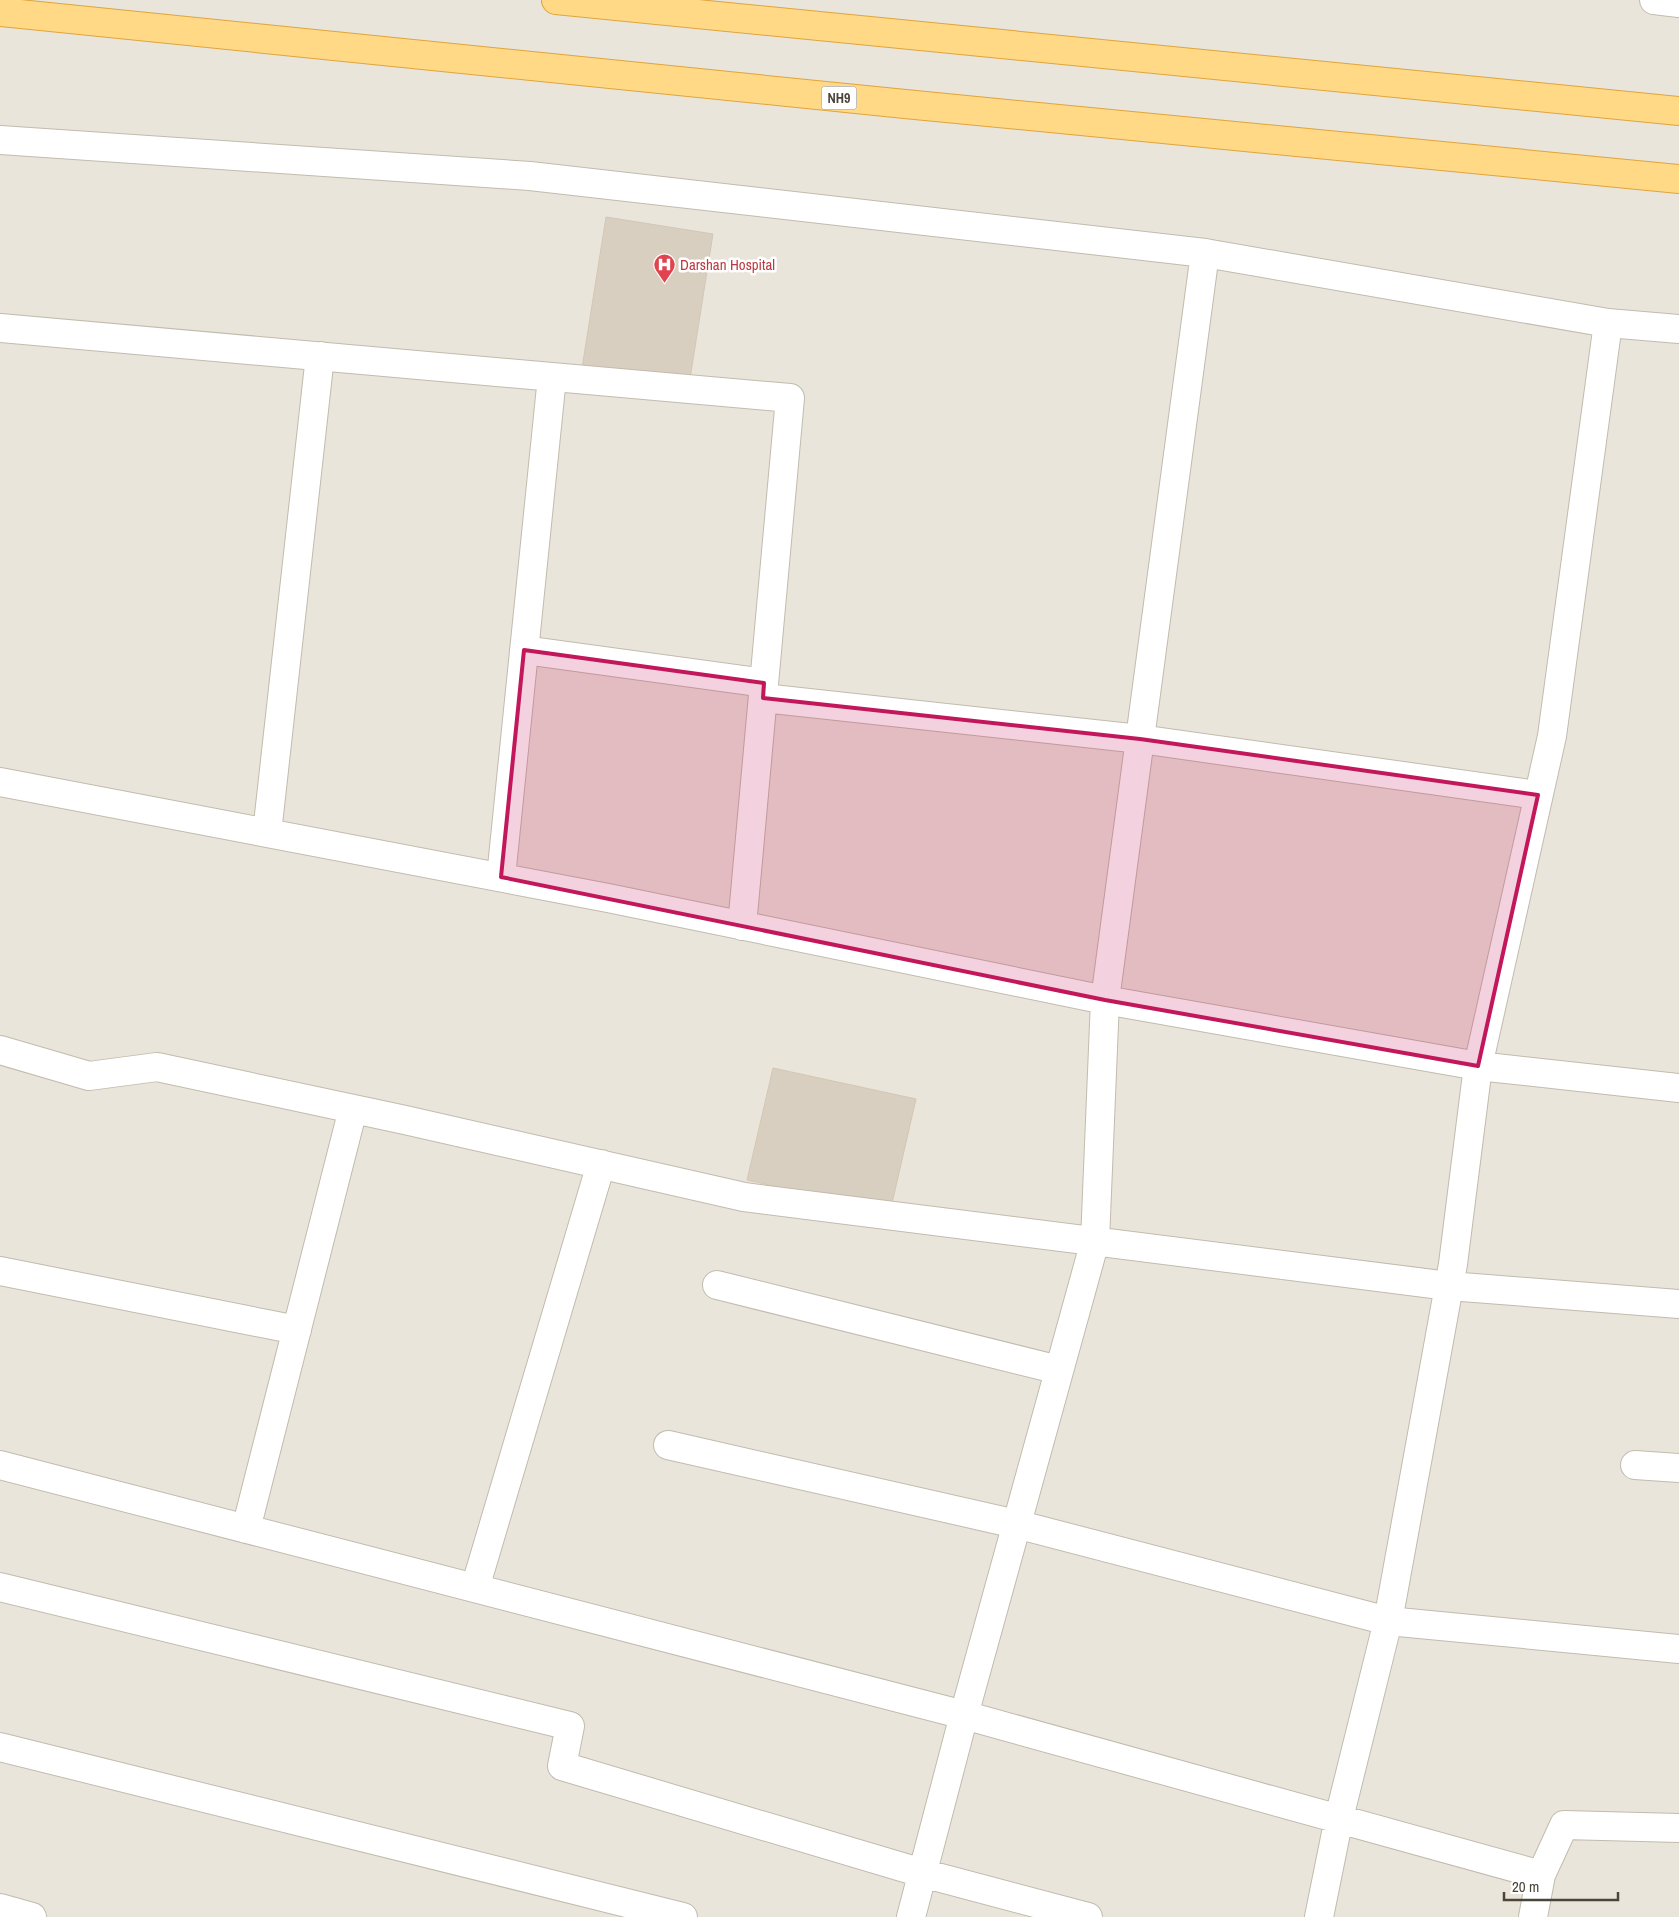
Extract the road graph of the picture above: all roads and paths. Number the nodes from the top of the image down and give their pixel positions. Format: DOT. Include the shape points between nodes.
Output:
graph roads {
  1 [pos="556,0"];
  2 [pos="1654,0"];
  3 [pos="1679,3"];
  4 [pos="0,12"];
  5 [pos="1679,111"];
  6 [pos="0,140"];
  7 [pos="1679,180"];
  8 [pos="1205,253"];
  9 [pos="1608,324"];
  10 [pos="0,328"];
  11 [pos="1679,330"];
  12 [pos="320,356"];
  13 [pos="552,377"];
  14 [pos="524,650"];
  15 [pos="763,691"];
  16 [pos="1140,739"];
  17 [pos="0,782"];
  18 [pos="1538,795"];
  19 [pos="267,833"];
  20 [pos="500,877"];
  21 [pos="742,926"];
  22 [pos="1105,1000"];
  23 [pos="0,1050"];
  24 [pos="1478,1066"];
  25 [pos="1679,1088"];
  26 [pos="353,1109"];
  27 [pos="601,1164"];
  28 [pos="1095,1241"];
  29 [pos="0,1271"];
  30 [pos="717,1285"];
  31 [pos="1449,1286"];
  32 [pos="1679,1304"];
  33 [pos="297,1330"];
  34 [pos="1059,1370"];
  35 [pos="668,1445"];
  36 [pos="1635,1465"];
  37 [pos="0,1466"];
  38 [pos="1679,1468"];
  39 [pos="1016,1524"];
  40 [pos="246,1529"];
  41 [pos="0,1587"];
  42 [pos="475,1588"];
  43 [pos="1388,1622"];
  44 [pos="1679,1649"];
  45 [pos="964,1715"];
  46 [pos="0,1747"];
  47 [pos="1339,1818"];
  48 [pos="1679,1828"];
  49 [pos="922,1873"];
  50 [pos="1541,1875"];
  51 [pos="0,1908"];
  52 [pos="32,1917"];
  53 [pos="682,1917"];
  54 [pos="911,1917"];
  55 [pos="1088,1917"];
  56 [pos="1319,1917"];
  57 [pos="1533,1917"];
  1 -- 5 [label="highway"];
  2 -- 3 [label="street"];
  4 -- 7 [label="highway, NH9"];
  6 -- 8 [label="street" via="530,176"];
  8 -- 9 [label="street"];
  8 -- 16 [label="street"];
  9 -- 11 [label="street"];
  9 -- 18 [label="street" via="1552,736"];
  10 -- 12 [label="street"];
  12 -- 13 [label="street"];
  12 -- 19 [label="street"];
  13 -- 14 [label="street"];
  13 -- 15 [label="street" via="790,398"];
  14 -- 15 [label="street"];
  14 -- 20 [label="street"];
  15 -- 16 [label="street"];
  15 -- 21 [label="street"];
  16 -- 18 [label="street"];
  16 -- 22 [label="street"];
  17 -- 19 [label="street"];
  18 -- 24 [label="street"];
  19 -- 20 [label="street"];
  20 -- 21 [label="street"];
  21 -- 22 [label="street"];
  22 -- 24 [label="street"];
  22 -- 28 [label="street"];
  23 -- 26 [label="street" via="89,1076 157,1067"];
  24 -- 25 [label="street"];
  24 -- 31 [label="street"];
  26 -- 27 [label="street"];
  26 -- 33 [label="street"];
  27 -- 28 [label="street" via="744,1196"];
  27 -- 42 [label="street"];
  28 -- 31 [label="street"];
  28 -- 34 [label="street"];
  29 -- 33 [label="street"];
  30 -- 34 [label="street"];
  31 -- 32 [label="street"];
  31 -- 43 [label="street"];
  33 -- 40 [label="street"];
  34 -- 39 [label="street"];
  35 -- 39 [label="street"];
  36 -- 38 [label="street"];
  37 -- 40 [label="street"];
  39 -- 43 [label="street"];
  39 -- 45 [label="street"];
  40 -- 42 [label="street"];
  41 -- 49 [label="street" via="570,1726 562,1766"];
  42 -- 45 [label="street"];
  43 -- 44 [label="street"];
  43 -- 47 [label="street"];
  45 -- 47 [label="street"];
  45 -- 49 [label="street"];
  46 -- 53 [label="street"];
  47 -- 50 [label="street"];
  47 -- 56 [label="street"];
  48 -- 50 [label="street" via="1564,1825"];
  49 -- 54 [label="street"];
  49 -- 55 [label="street"];
  50 -- 57 [label="street"];
  51 -- 52 [label="street"];
}
